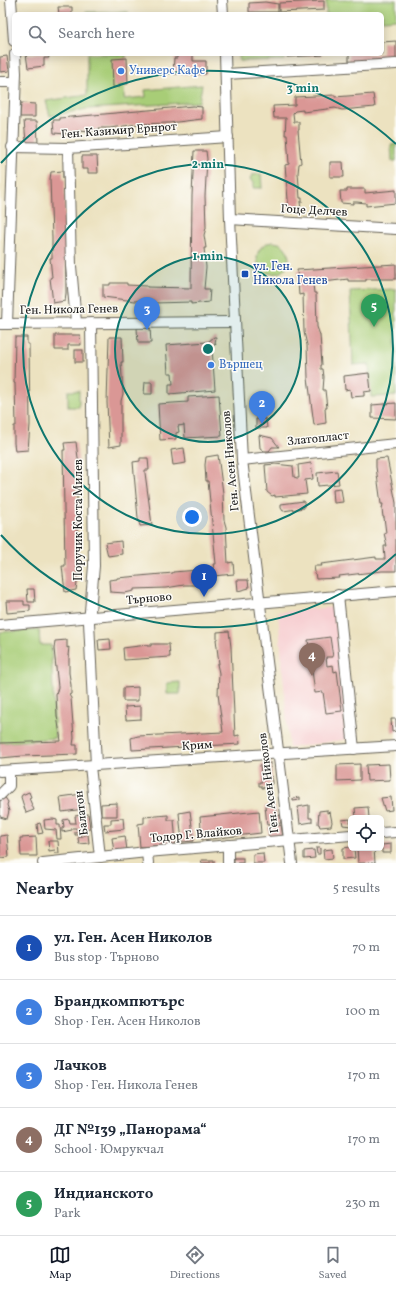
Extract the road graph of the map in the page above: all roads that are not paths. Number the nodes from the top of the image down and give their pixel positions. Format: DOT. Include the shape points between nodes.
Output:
graph roads {
  1 [pos="11,0"];
  2 [pos="222,0"];
  3 [pos="223,12"];
  4 [pos="12,14"];
  5 [pos="15,56"];
  6 [pos="225,56"];
  7 [pos="396,64"];
  8 [pos="226,74"];
  9 [pos="0,82"];
  10 [pos="14,82"];
  11 [pos="228,136"];
  12 [pos="12,147"];
  13 [pos="68,148"];
  14 [pos="230,219"];
  15 [pos="396,229"];
  16 [pos="76,322"];
  17 [pos="91,322"];
  18 [pos="235,322"];
  19 [pos="4,324"];
  20 [pos="396,444"];
  21 [pos="242,460"];
  22 [pos="396,591"];
  23 [pos="338,596"];
  24 [pos="260,602"];
  25 [pos="88,617"];
  26 [pos="0,625"];
  27 [pos="396,746"];
  28 [pos="354,749"];
  29 [pos="278,754"];
  30 [pos="93,766"];
  31 [pos="4,771"];
  32 [pos="0,795"];
  33 [pos="396,832"];
  34 [pos="384,833"];
  35 [pos="348,836"];
  36 [pos="289,841"];
  37 [pos="228,845"];
  38 [pos="147,852"];
  39 [pos="100,857"];
  40 [pos="69,861"];
  41 [pos="43,863"];
  42 [pos="148,863"];
  43 [pos="228,863"];
  44 [pos="292,863"];
  1 -- 4 [label="street"];
  2 -- 3 [label="street"];
  5 -- 10 [label="street"];
  6 -- 8 [label="street, Ген. Асен Николов"];
  7 -- 8 [label="street"];
  8 -- 11 [label="street, Ген. Асен Николов"];
  9 -- 10 [label="street"];
  10 -- 12 [label="street"];
  11 -- 13 [label="street, Ген. Казимир Ернрот"];
  11 -- 14 [label="street, Ген. Асен Николов"];
  12 -- 13 [label="street, Ген. Казимир Ернрот"];
  12 -- 19 [label="street"];
  13 -- 16 [label="street" via="71,266"];
  14 -- 15 [label="street, Гоце Делчев"];
  14 -- 18 [label="street, Ген. Асен Николов"];
  16 -- 17 [label="street, Ген. Никола Генев"];
  16 -- 19 [label="street, Ген. Никола Генев"];
  17 -- 18 [label="street, Ген. Никола Генев"];
  17 -- 25 [label="street, Поручик Коста Милев" via="94,566"];
  18 -- 21 [label="street, Ген. Асен Николов"];
  20 -- 21 [label="street, Златопласт"];
  21 -- 24 [label="street, Ген. Асен Николов"];
  22 -- 23 [label="street, Търново"];
  23 -- 24 [label="street, Търново"];
  23 -- 28 [label="street"];
  24 -- 25 [label="street, Търново"];
  24 -- 29 [label="street, Ген. Асен Николов"];
  25 -- 26 [label="street, Търново"];
  25 -- 30 [label="street, Поручик Коста Милев"];
  27 -- 28 [label="street, Крим"];
  28 -- 29 [label="street, Крим"];
  29 -- 30 [label="street, Крим"];
  29 -- 36 [label="street, Ген. Асен Николов"];
  30 -- 31 [label="street, Крим"];
  30 -- 39 [label="street, Балатон"];
  31 -- 32 [label="street" via="9,786"];
  33 -- 34 [label="street"];
  35 -- 36 [label="street, Тодор Г. Влайков"];
  36 -- 37 [label="street, Тодор Г. Влайков"];
  36 -- 44 [label="street, Ген. Асен Николов"];
  37 -- 38 [label="street, Тодор Г. Влайков"];
  37 -- 43 [label="street"];
  38 -- 39 [label="street, Тодор Г. Влайков"];
  38 -- 42 [label="street"];
  39 -- 40 [label="street, Тодор Г. Влайков"];
  40 -- 41 [label="street, Тодор Г. Влайков"];
}
